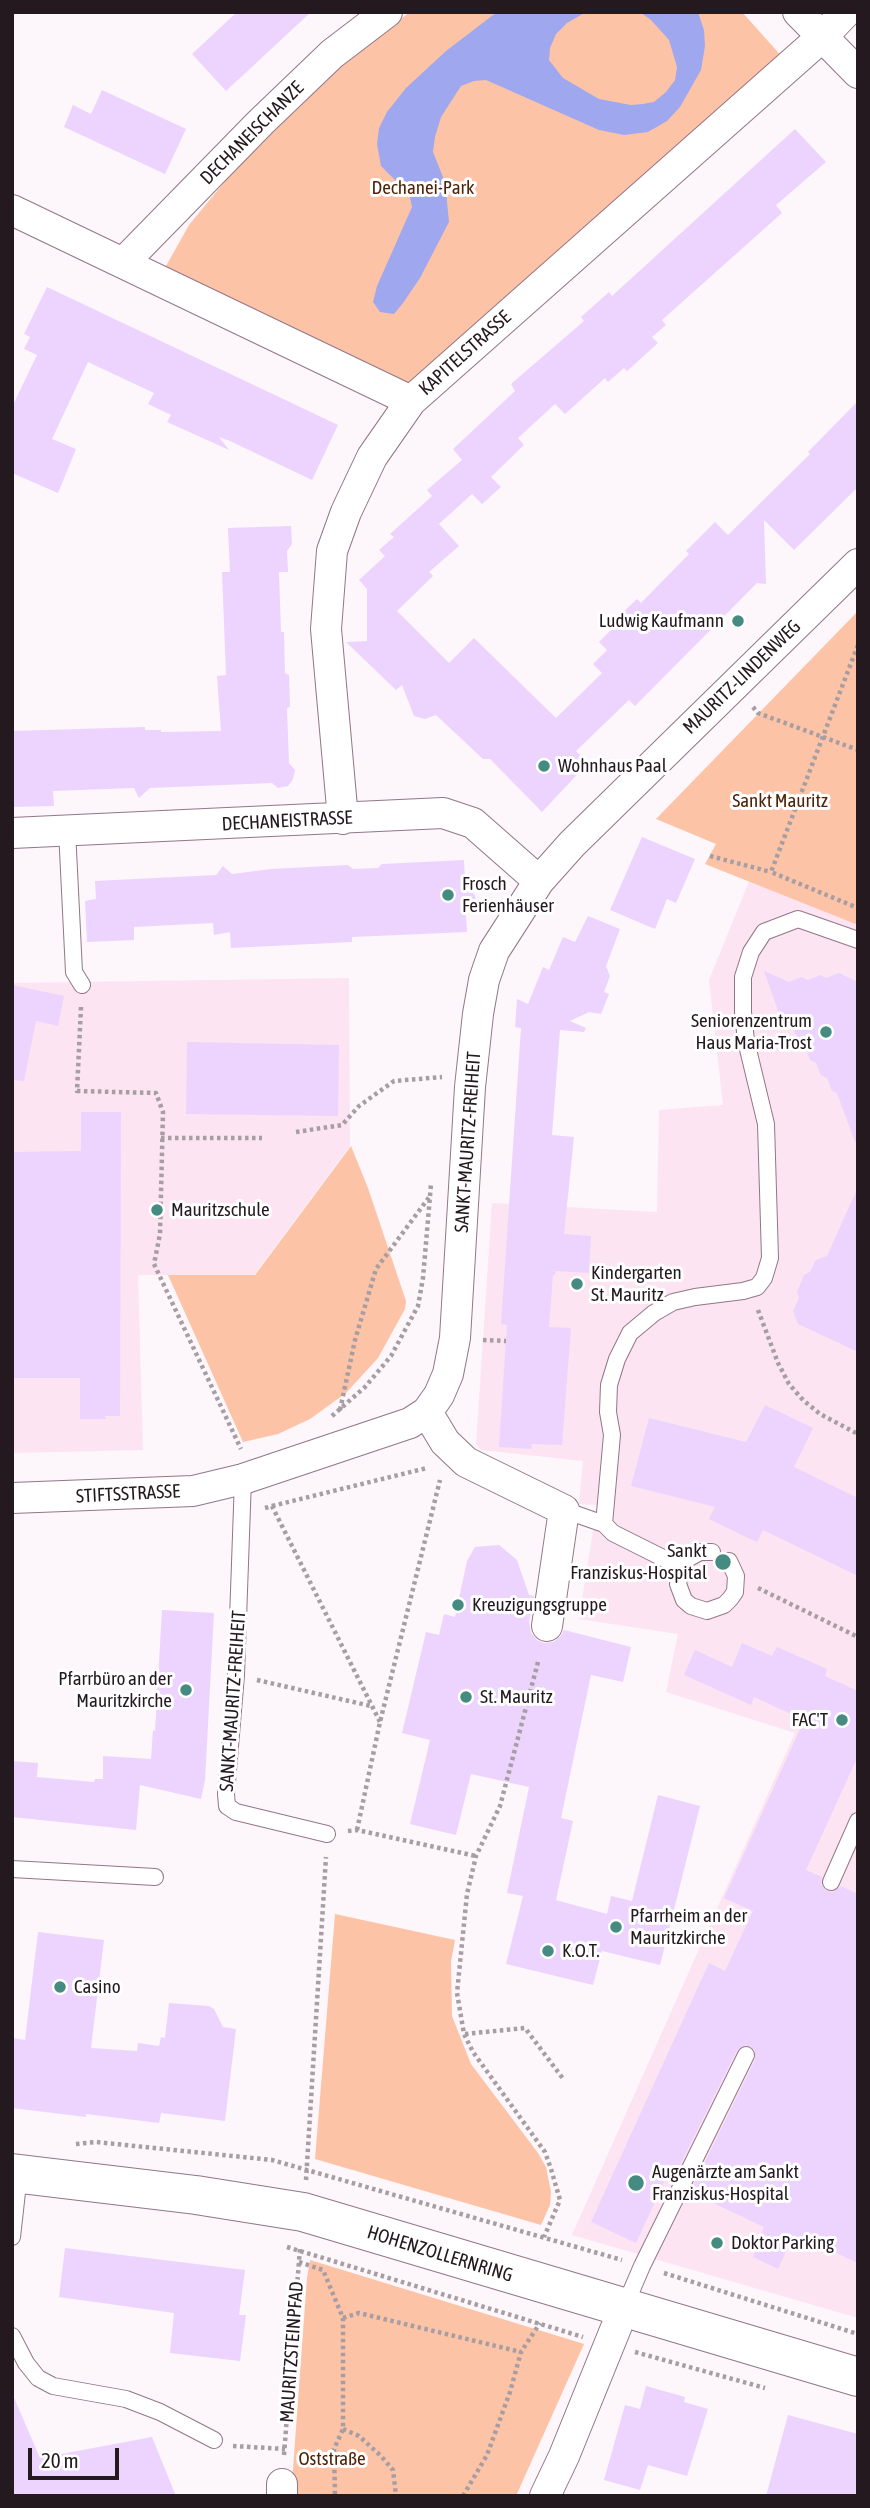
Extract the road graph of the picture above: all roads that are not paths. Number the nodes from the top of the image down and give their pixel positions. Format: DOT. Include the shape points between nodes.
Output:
graph roads {
  1 [pos="387,12"];
  2 [pos="798,12"];
  3 [pos="846,12"];
  4 [pos="822,37"];
  5 [pos="858,73"];
  6 [pos="12,211"];
  7 [pos="124,262"];
  8 [pos="411,401"];
  9 [pos="858,564"];
  10 [pos="343,819"];
  11 [pos="67,831"];
  12 [pos="12,833"];
  13 [pos="538,881"];
  14 [pos="858,940"];
  15 [pos="82,985"];
  16 [pos="427,1412"];
  17 [pos="243,1479"];
  18 [pos="12,1498"];
  19 [pos="564,1510"];
  20 [pos="604,1524"];
  21 [pos="712,1552"];
  22 [pos="729,1561"];
  23 [pos="681,1567"];
  24 [pos="547,1626"];
  25 [pos="858,1821"];
  26 [pos="327,1835"];
  27 [pos="12,1869"];
  28 [pos="155,1877"];
  29 [pos="831,1882"];
  30 [pos="746,2055"];
  31 [pos="16,2173"];
  32 [pos="12,2237"];
  33 [pos="624,2308"];
  34 [pos="12,2336"];
  35 [pos="858,2377"];
  36 [pos="214,2440"];
  37 [pos="545,2496"];
  1 -- 7 [label="street, DECHANEISCHANZE" via="332,54"];
  2 -- 4 [label="street"];
  3 -- 4 [label="street, KAPITELSTRASSE"];
  4 -- 5 [label="street"];
  4 -- 8 [label="street, KAPITELSTRASSE"];
  6 -- 7 [label="street"];
  7 -- 8 [label="street"];
  8 -- 10 [label="street, KAPITELSTRASSE" via="372,457 332,551 326,629"];
  9 -- 13 [label="street, MAURITZ-LINDENWEG"];
  10 -- 11 [label="street, DECHANEISTRASSE"];
  10 -- 13 [label="street, DECHANEISTRASSE" via="443,813 474,823"];
  11 -- 12 [label="street, DECHANEISTRASSE"];
  11 -- 15 [label="lane" via="74,972"];
  13 -- 16 [label="street, SANKT-MAURITZ-FREIHEIT" via="494,951 484,980 470,1087 455,1338 448,1374"];
  14 -- 20 [label="lane" via="798,919 764,932 751,952 743,978 746,1041 766,1124 770,1258 757,1287 673,1302 630,1333 609,1385 612,1435"];
  16 -- 17 [label="street" via="410,1423"];
  16 -- 19 [label="street" via="454,1467"];
  17 -- 18 [label="street, STIFTSSTRASSE" via="193,1491"];
  17 -- 26 [label="lane, SANKT-MAURITZ-FREIHEIT" via="227,1806"];
  19 -- 20 [label="lane"];
  19 -- 24 [label="street"];
  20 -- 23 [label="lane"];
  21 -- 23 [label="lane" via="699,1552"];
  22 -- 23 [label="lane" via="736,1576 734,1592 724,1605 707,1611 684,1600 678,1584"];
  25 -- 29 [label="lane"];
  27 -- 28 [label="lane"];
  30 -- 33 [label="lane"];
  31 -- 32 [label="lane"];
  31 -- 33 [label="main road, HOHENZOLLERNRING" via="303,2212"];
  33 -- 35 [label="main road, HOHENZOLLERNRING"];
  33 -- 37 [label="street"];
  34 -- 36 [label="lane" via="38,2378 53,2386 126,2399"];
}
